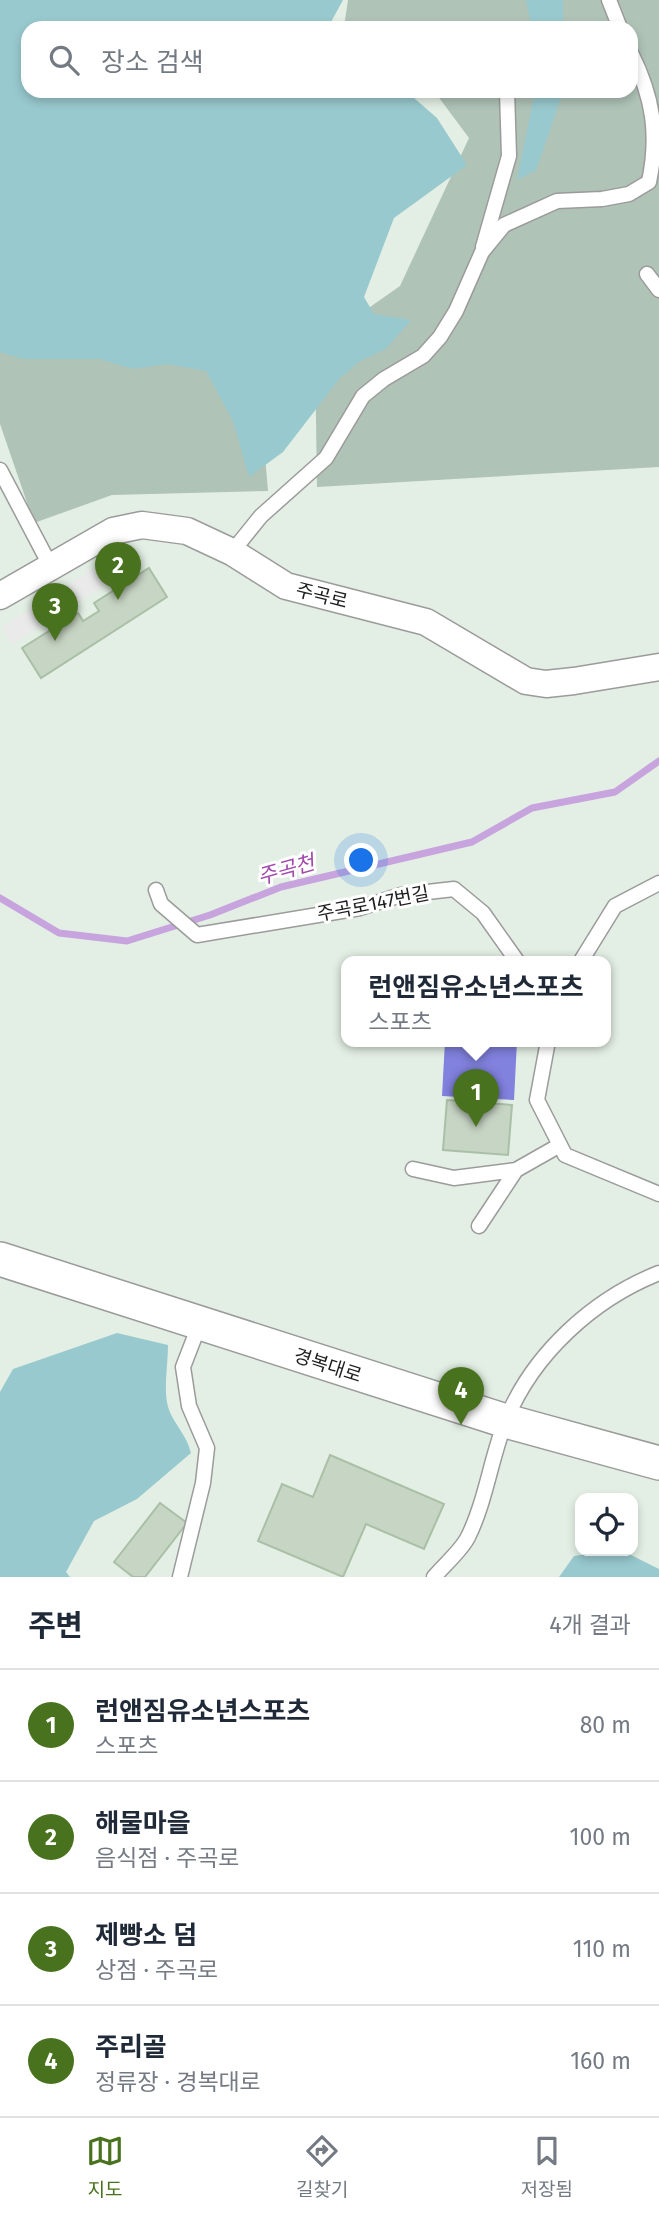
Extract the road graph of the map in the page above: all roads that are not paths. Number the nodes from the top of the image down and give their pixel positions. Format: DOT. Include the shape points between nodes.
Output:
graph roads {
  1 [pos="609,0"];
  2 [pos="617,21"];
  3 [pos="638,66"];
  4 [pos="507,98"];
  5 [pos="482,252"];
  6 [pos="647,274"];
  7 [pos="659,290"];
  8 [pos="0,470"];
  9 [pos="232,552"];
  10 [pos="51,568"];
  11 [pos="0,596"];
  12 [pos="659,667"];
  13 [pos="659,883"];
  14 [pos="156,890"];
  15 [pos="513,956"];
  16 [pos="584,956"];
  17 [pos="547,1047"];
  18 [pos="560,1145"];
  19 [pos="413,1169"];
  20 [pos="516,1170"];
  21 [pos="659,1194"];
  22 [pos="479,1226"];
  23 [pos="0,1259"];
  24 [pos="659,1272"];
  25 [pos="200,1323"];
  26 [pos="506,1421"];
  27 [pos="659,1463"];
  28 [pos="180,1577"];
  29 [pos="434,1577"];
  1 -- 2 [label="lane"];
  3 -- 5 [label="lane" via="654,112 649,182 629,194 602,200 557,201 504,225"];
  4 -- 5 [label="lane" via="509,156"];
  5 -- 9 [label="lane" via="440,337 423,356 363,396 326,458 261,516"];
  6 -- 7 [label="lane"];
  8 -- 10 [label="lane"];
  9 -- 10 [label="street, 주곡로" via="187,531 127,526"];
  9 -- 12 [label="street, 주곡로" via="286,586 426,622 526,681 546,684"];
  10 -- 11 [label="street, 주곡로"];
  13 -- 16 [label="lane" via="615,906"];
  14 -- 15 [label="lane, 주곡로147번길" via="161,904 197,935 454,889 483,913"];
  17 -- 18 [label="lane" via="537,1100"];
  18 -- 20 [label="lane"];
  18 -- 21 [label="lane" via="565,1155"];
  19 -- 20 [label="lane" via="454,1178"];
  20 -- 22 [label="lane"];
  23 -- 25 [label="street, 경복대로"];
  24 -- 26 [label="lane" via="603,1301 563,1337 524,1381"];
  25 -- 26 [label="street, 경복대로"];
  25 -- 28 [label="lane" via="183,1367 189,1406 207,1448"];
  26 -- 27 [label="street, 경복대로"];
  26 -- 29 [label="lane" via="468,1538"];
}
